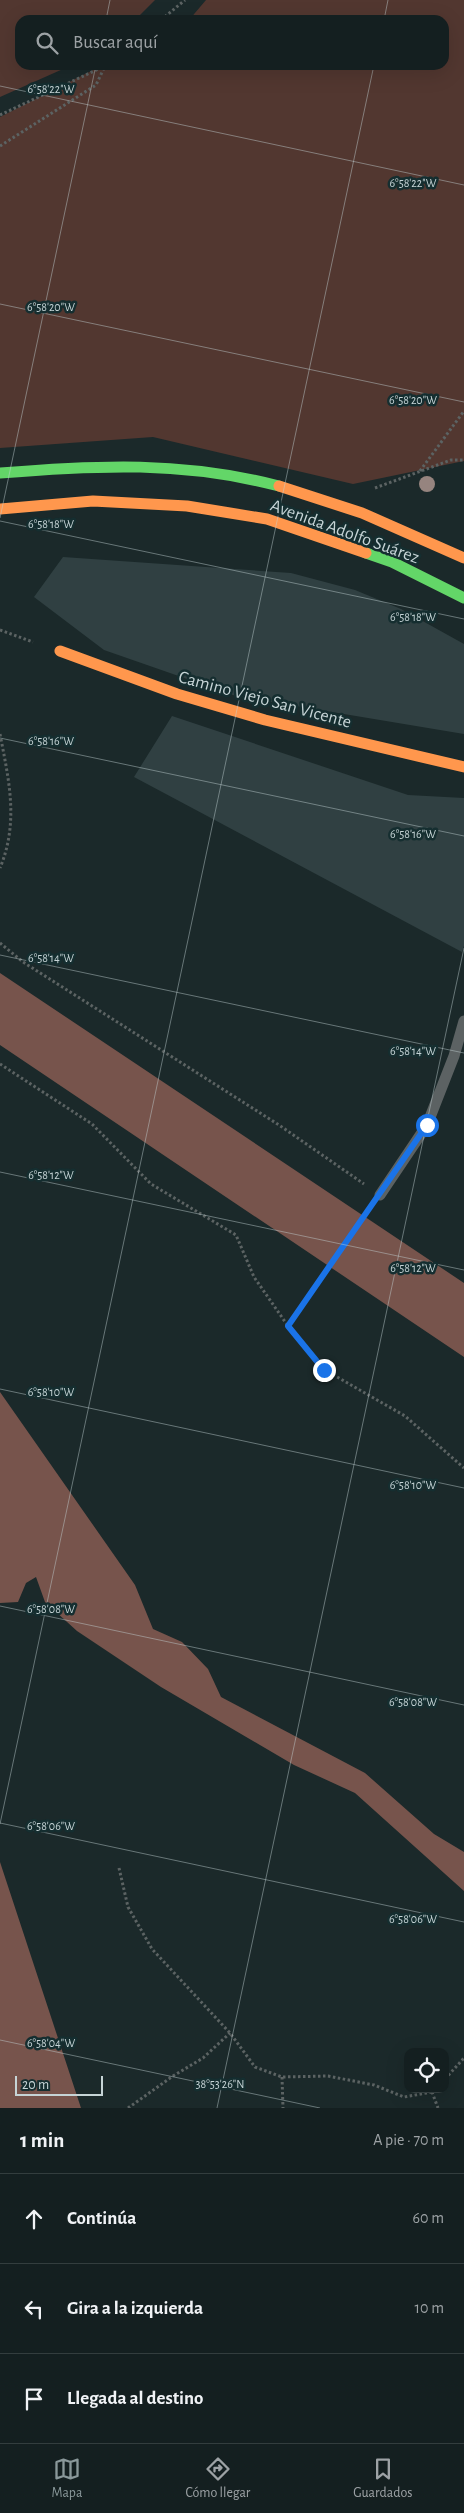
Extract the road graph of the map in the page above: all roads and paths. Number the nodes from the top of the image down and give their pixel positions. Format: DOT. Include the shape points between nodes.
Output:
graph roads {
  1 [pos="184,0"];
  2 [pos="167,15"];
  3 [pos="97,70"];
  4 [pos="104,70"];
  5 [pos="0,115"];
  6 [pos="0,146"];
  7 [pos="464,411"];
  8 [pos="464,460"];
  9 [pos="420,471"];
  10 [pos="0,474"];
  11 [pos="338,505"];
  12 [pos="0,509"];
  13 [pos="464,558"];
  14 [pos="464,598"];
  15 [pos="0,630"];
  16 [pos="60,651"];
  17 [pos="0,734"];
  18 [pos="464,767"];
  19 [pos="0,868"];
  20 [pos="0,943"];
  21 [pos="464,1021"];
  22 [pos="0,1064"];
  23 [pos="380,1195"];
  24 [pos="288,1326"];
  25 [pos="464,1468"];
  26 [pos="119,1868"];
  27 [pos="230,2032"];
  28 [pos="464,2058"];
  29 [pos="449,2075"];
  30 [pos="282,2077"];
  31 [pos="424,2093"];
  32 [pos="434,2093"];
  33 [pos="128,2108"];
  34 [pos="282,2108"];
  35 [pos="438,2108"];
  1 -- 2 [label="path"];
  3 -- 5 [label="path"];
  4 -- 6 [label="path" via="96,85"];
  7 -- 9 [label="path"];
  8 -- 9 [label="path" via="451,460"];
  9 -- 11 [label="path"];
  10 -- 11 [label="main road, Avenida Adolfo Suárez" via="89,466 183,468 262,482"];
  11 -- 13 [label="main road, Avenida Adolfo Suárez"];
  12 -- 14 [label="main road, Avenida Adolfo Suárez" via="93,501 187,506 267,519 392,562"];
  15 -- 16 [label="path"];
  16 -- 18 [label="main road, Camino Viejo San Vicente" via="177,694 256,718"];
  17 -- 19 [label="path" via="13,809 7,852"];
  20 -- 23 [label="path" via="23,962 279,1125"];
  21 -- 23 [label="lane" via="427,1125"];
  22 -- 24 [label="path" via="92,1124 151,1184 236,1235 254,1277"];
  23 -- 24 [label="path"];
  24 -- 25 [label="path" via="324,1370 405,1416"];
  26 -- 27 [label="path" via="128,1907 152,1949"];
  27 -- 30 [label="path" via="255,2067"];
  27 -- 33 [label="path" via="203,2058"];
  28 -- 29 [label="path"];
  30 -- 31 [label="path" via="328,2076 374,2085 404,2097"];
  30 -- 34 [label="path"];
  32 -- 35 [label="path"];
}
